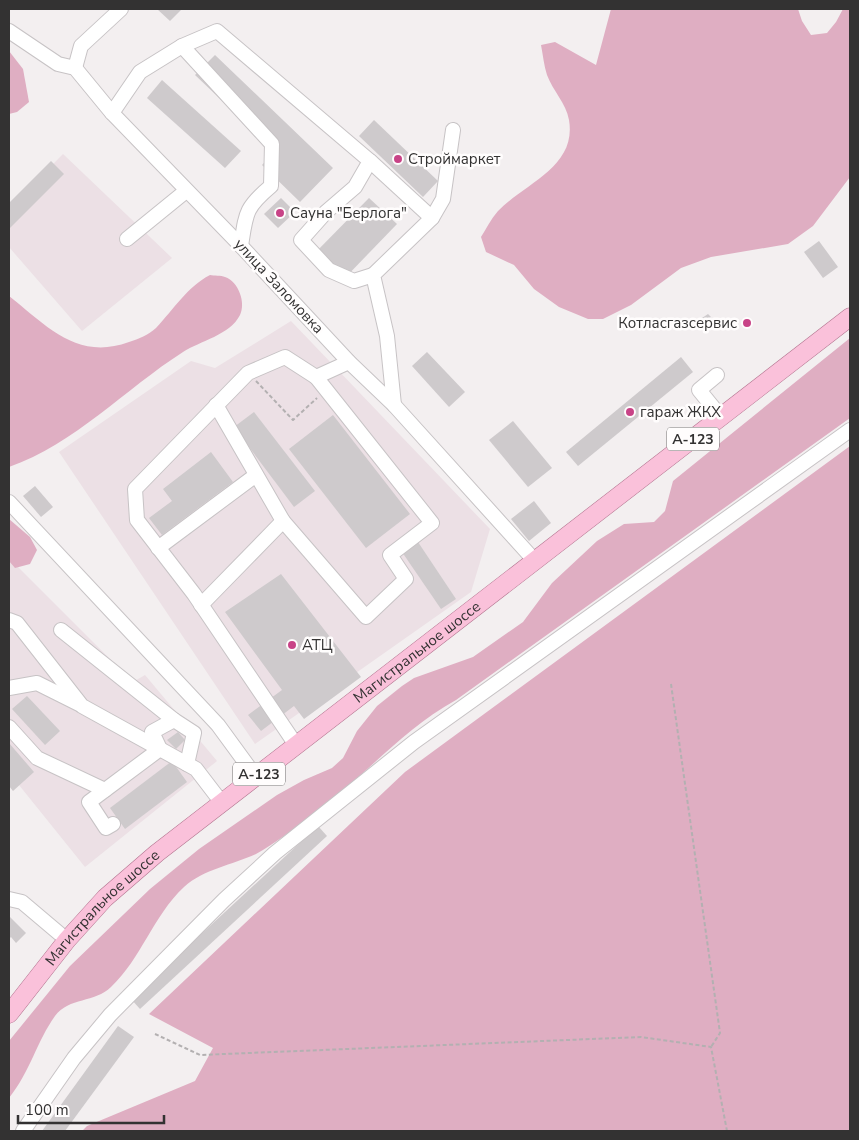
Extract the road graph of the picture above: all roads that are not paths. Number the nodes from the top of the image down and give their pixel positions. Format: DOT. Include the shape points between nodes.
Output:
graph roads {
  1 [pos="121,9"];
  2 [pos="9,31"];
  3 [pos="182,46"];
  4 [pos="76,68"];
  5 [pos="112,112"];
  6 [pos="453,130"];
  7 [pos="370,161"];
  8 [pos="186,191"];
  9 [pos="432,218"];
  10 [pos="127,239"];
  11 [pos="241,246"];
  12 [pos="372,275"];
  13 [pos="850,317"];
  14 [pos="349,362"];
  15 [pos="717,375"];
  16 [pos="316,377"];
  17 [pos="216,405"];
  18 [pos="394,405"];
  19 [pos="721,417"];
  20 [pos="850,430"];
  21 [pos="256,474"];
  22 [pos="9,502"];
  23 [pos="283,521"];
  24 [pos="158,548"];
  25 [pos="535,560"];
  26 [pos="201,605"];
  27 [pos="9,620"];
  28 [pos="61,630"];
  29 [pos="9,688"];
  30 [pos="82,706"];
  31 [pos="174,720"];
  32 [pos="9,727"];
  33 [pos="296,745"];
  34 [pos="160,749"];
  35 [pos="187,764"];
  36 [pos="256,777"];
  37 [pos="106,790"];
  38 [pos="222,803"];
  39 [pos="113,824"];
  40 [pos="9,899"];
  41 [pos="67,940"];
  42 [pos="11,1005"];
  43 [pos="23,1131"];
  1 -- 4 [label="street" via="81,46"];
  2 -- 4 [label="street" via="58,64"];
  3 -- 5 [label="street" via="140,72"];
  3 -- 7 [label="street" via="217,31"];
  3 -- 11 [label="street" via="272,144 271,186 252,202"];
  4 -- 5 [label="street, улица Заломовка"];
  5 -- 8 [label="street, улица Заломовка"];
  6 -- 9 [label="street" via="443,199"];
  7 -- 9 [label="street"];
  7 -- 12 [label="street" via="355,187 301,240 329,270 354,281"];
  8 -- 10 [label="street"];
  8 -- 11 [label="street, улица Заломовка"];
  9 -- 12 [label="street"];
  11 -- 14 [label="street, улица Заломовка"];
  12 -- 18 [label="street" via="387,336"];
  13 -- 19 [label="main road, Магистральное шоссе / А-123"];
  14 -- 16 [label="street"];
  14 -- 18 [label="street, улица Заломовка"];
  15 -- 19 [label="street" via="699,390"];
  16 -- 17 [label="street" via="285,358 248,373"];
  16 -- 23 [label="street" via="432,524 390,555 406,579 366,616"];
  17 -- 21 [label="street"];
  17 -- 24 [label="street" via="135,489 137,520"];
  18 -- 25 [label="street, улица Заломовка"];
  19 -- 25 [label="main road, Магистральное шоссе / А-123"];
  20 -- 43 [label="street" via="414,742 269,858 110,1015 74,1058"];
  21 -- 23 [label="street"];
  21 -- 24 [label="street"];
  22 -- 36 [label="street" via="218,725"];
  23 -- 26 [label="street"];
  24 -- 26 [label="street"];
  25 -- 33 [label="main road, Магистральное шоссе / А-123"];
  26 -- 33 [label="street"];
  27 -- 30 [label="street" via="17,623"];
  28 -- 31 [label="street"];
  29 -- 30 [label="street" via="37,684"];
  30 -- 34 [label="street"];
  31 -- 34 [label="street" via="152,732"];
  31 -- 35 [label="street" via="194,733"];
  32 -- 37 [label="street" via="36,758"];
  33 -- 36 [label="main road, Магистральное шоссе / А-123"];
  34 -- 35 [label="street"];
  34 -- 37 [label="street"];
  35 -- 38 [label="street" via="196,769"];
  36 -- 38 [label="main road, Магистральное шоссе / А-123"];
  37 -- 39 [label="street" via="89,802 106,828"];
  38 -- 41 [label="main road, Магистральное шоссе / А-123" via="118,887"];
  40 -- 41 [label="street" via="22,902"];
  41 -- 42 [label="main road, Магистральное шоссе / А-123"];
}
